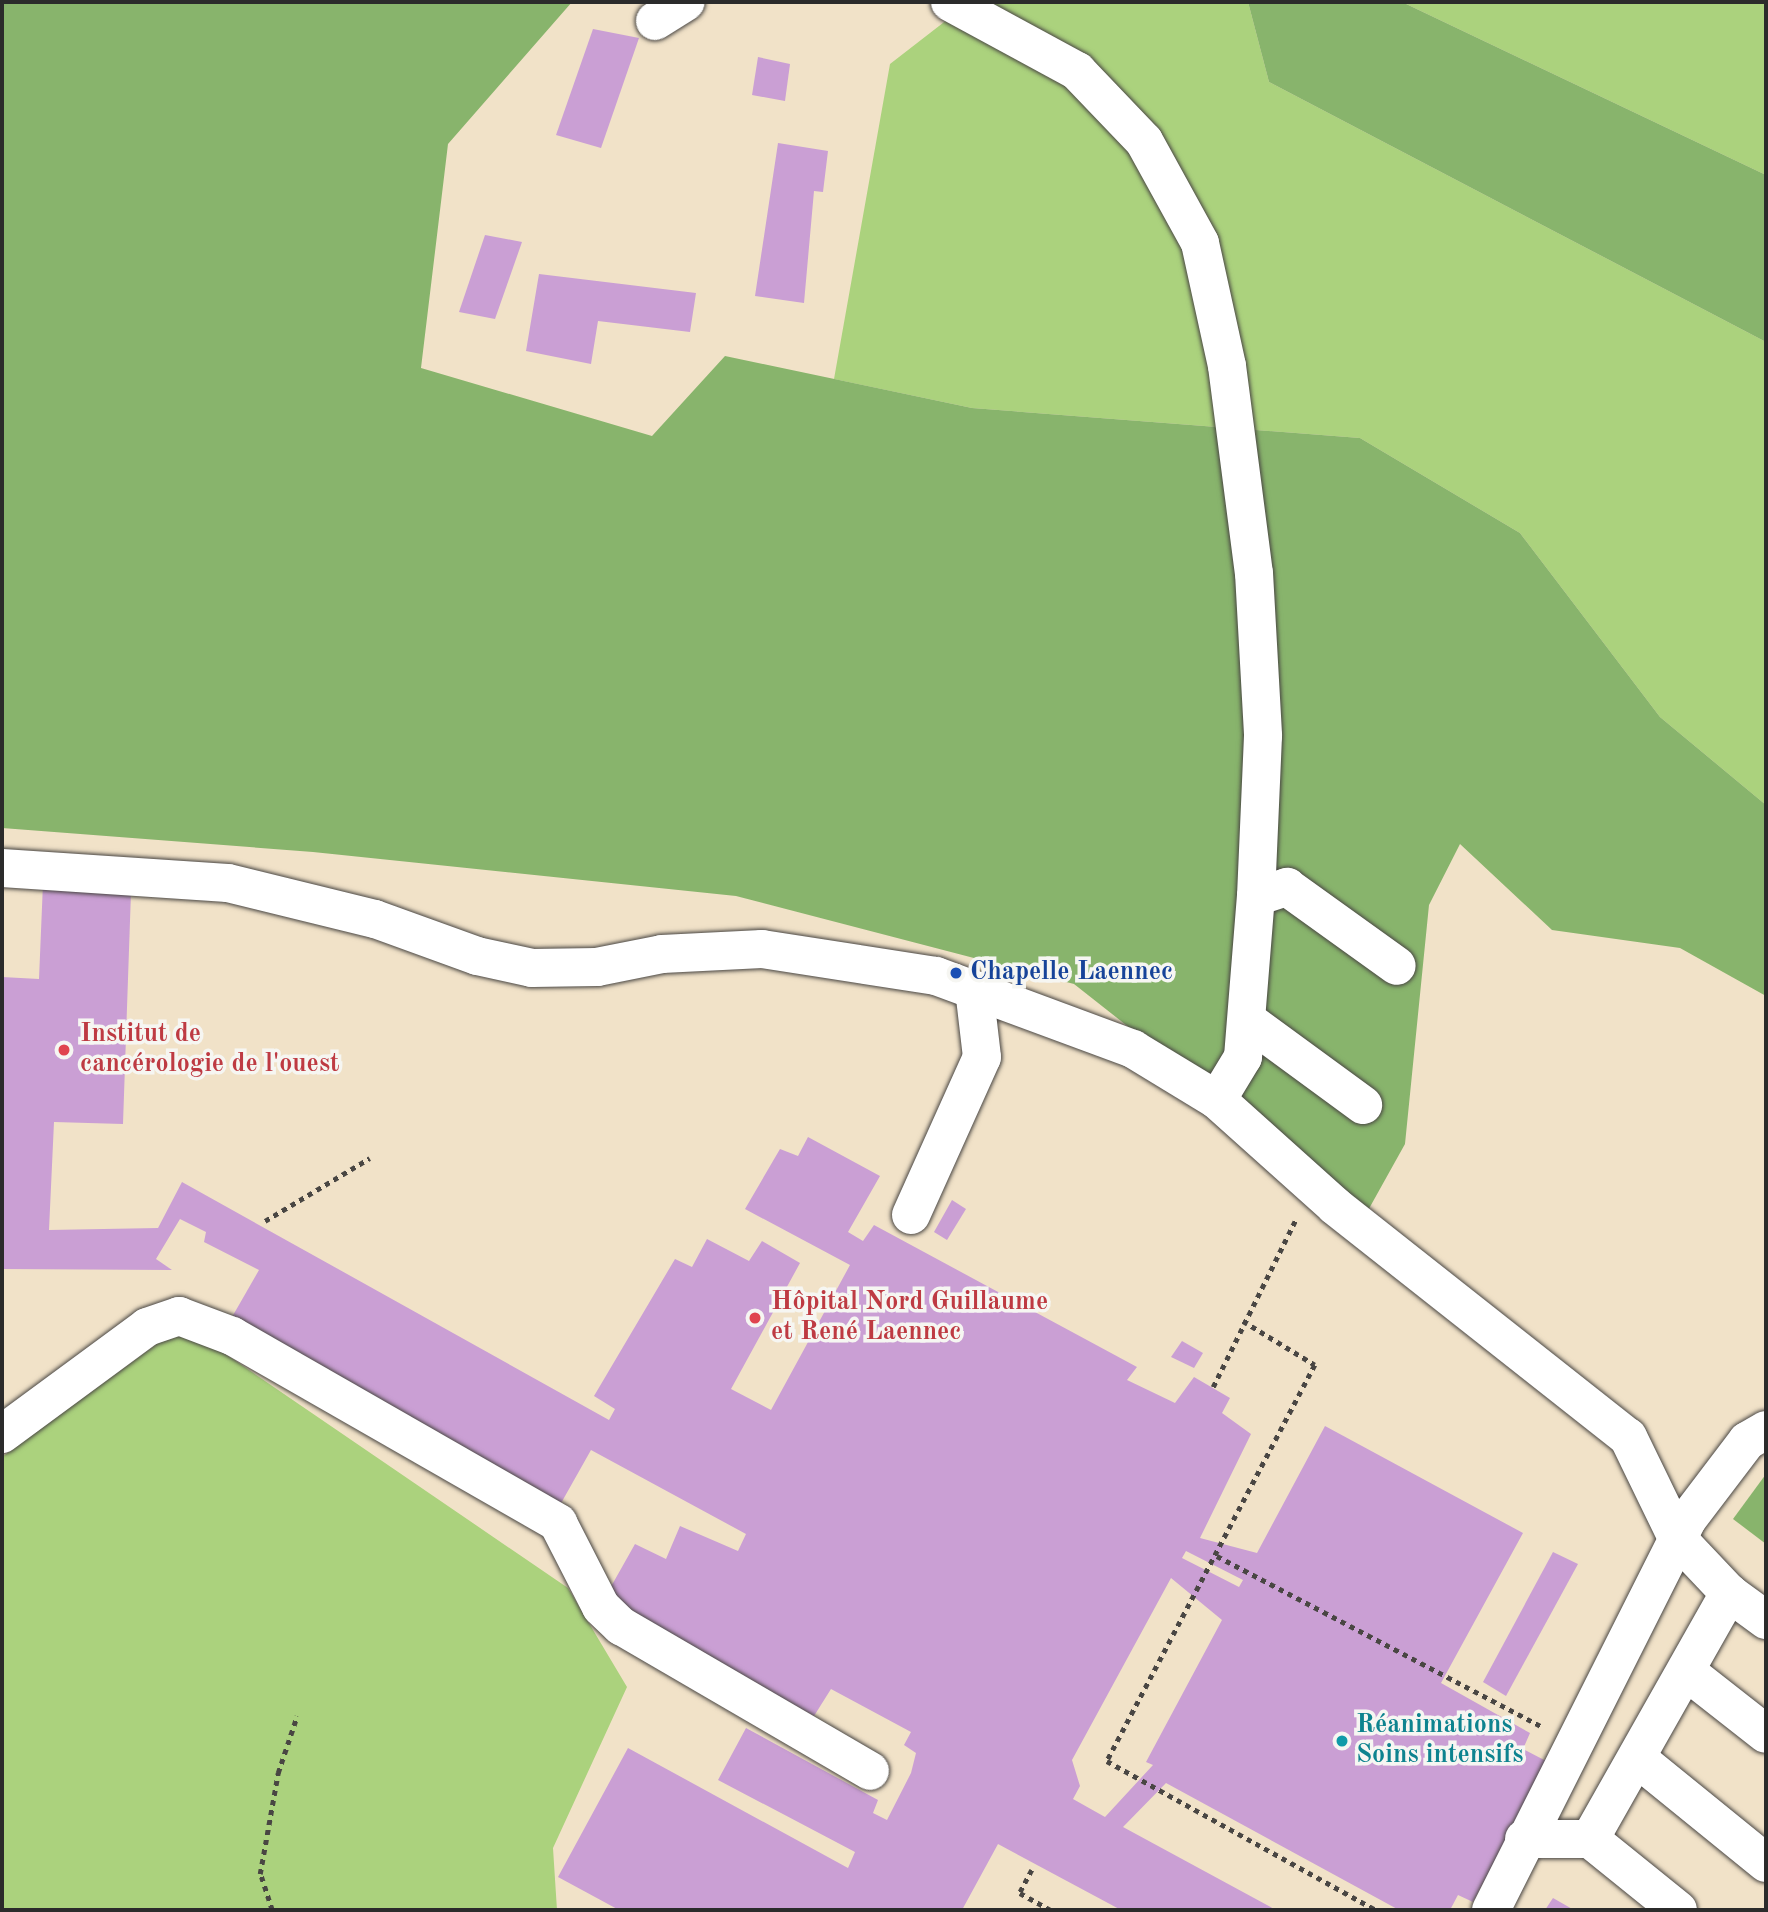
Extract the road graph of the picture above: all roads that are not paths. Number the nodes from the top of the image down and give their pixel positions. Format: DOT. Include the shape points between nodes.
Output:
graph roads {
  1 [pos="950,2"];
  2 [pos="2,868"];
  3 [pos="1256,897"];
  4 [pos="1397,966"];
  5 [pos="974,989"];
  6 [pos="1247,1020"];
  7 [pos="1217,1100"];
  8 [pos="1363,1105"];
  9 [pos="911,1215"];
  10 [pos="1766,1430"];
  11 [pos="2,1434"];
  12 [pos="1677,1538"];
  13 [pos="1729,1593"];
  14 [pos="1766,1620"];
  15 [pos="1687,1672"];
  16 [pos="1766,1734"];
  17 [pos="1638,1759"];
  18 [pos="870,1771"];
  19 [pos="1524,1839"];
  20 [pos="1590,1839"];
  21 [pos="1766,1863"];
  22 [pos="1657,1903"];
  23 [pos="1492,1910"];
  1 -- 3 [label="street" via="1077,71 1144,141 1200,243 1227,366 1254,573 1263,736"];
  2 -- 5 [label="street" via="228,883 375,919 477,956 532,968 597,967 662,954 762,948 936,976"];
  3 -- 4 [label="street" via="1287,887"];
  3 -- 6 [label="street"];
  5 -- 7 [label="street" via="1133,1049"];
  5 -- 9 [label="street" via="982,1057"];
  6 -- 7 [label="street" via="1243,1057"];
  6 -- 8 [label="street"];
  7 -- 12 [label="street" via="1313,1187 1547,1379 1628,1437"];
  10 -- 12 [label="street" via="1747,1441"];
  11 -- 18 [label="street" via="147,1327 179,1316 232,1336 558,1523 601,1607 621,1626"];
  12 -- 13 [label="street"];
  12 -- 19 [label="street"];
  13 -- 14 [label="street"];
  13 -- 15 [label="street"];
  15 -- 16 [label="street"];
  15 -- 17 [label="street"];
  17 -- 20 [label="street"];
  17 -- 21 [label="street"];
  19 -- 20 [label="street"];
  19 -- 23 [label="street"];
  20 -- 22 [label="street"];
}
